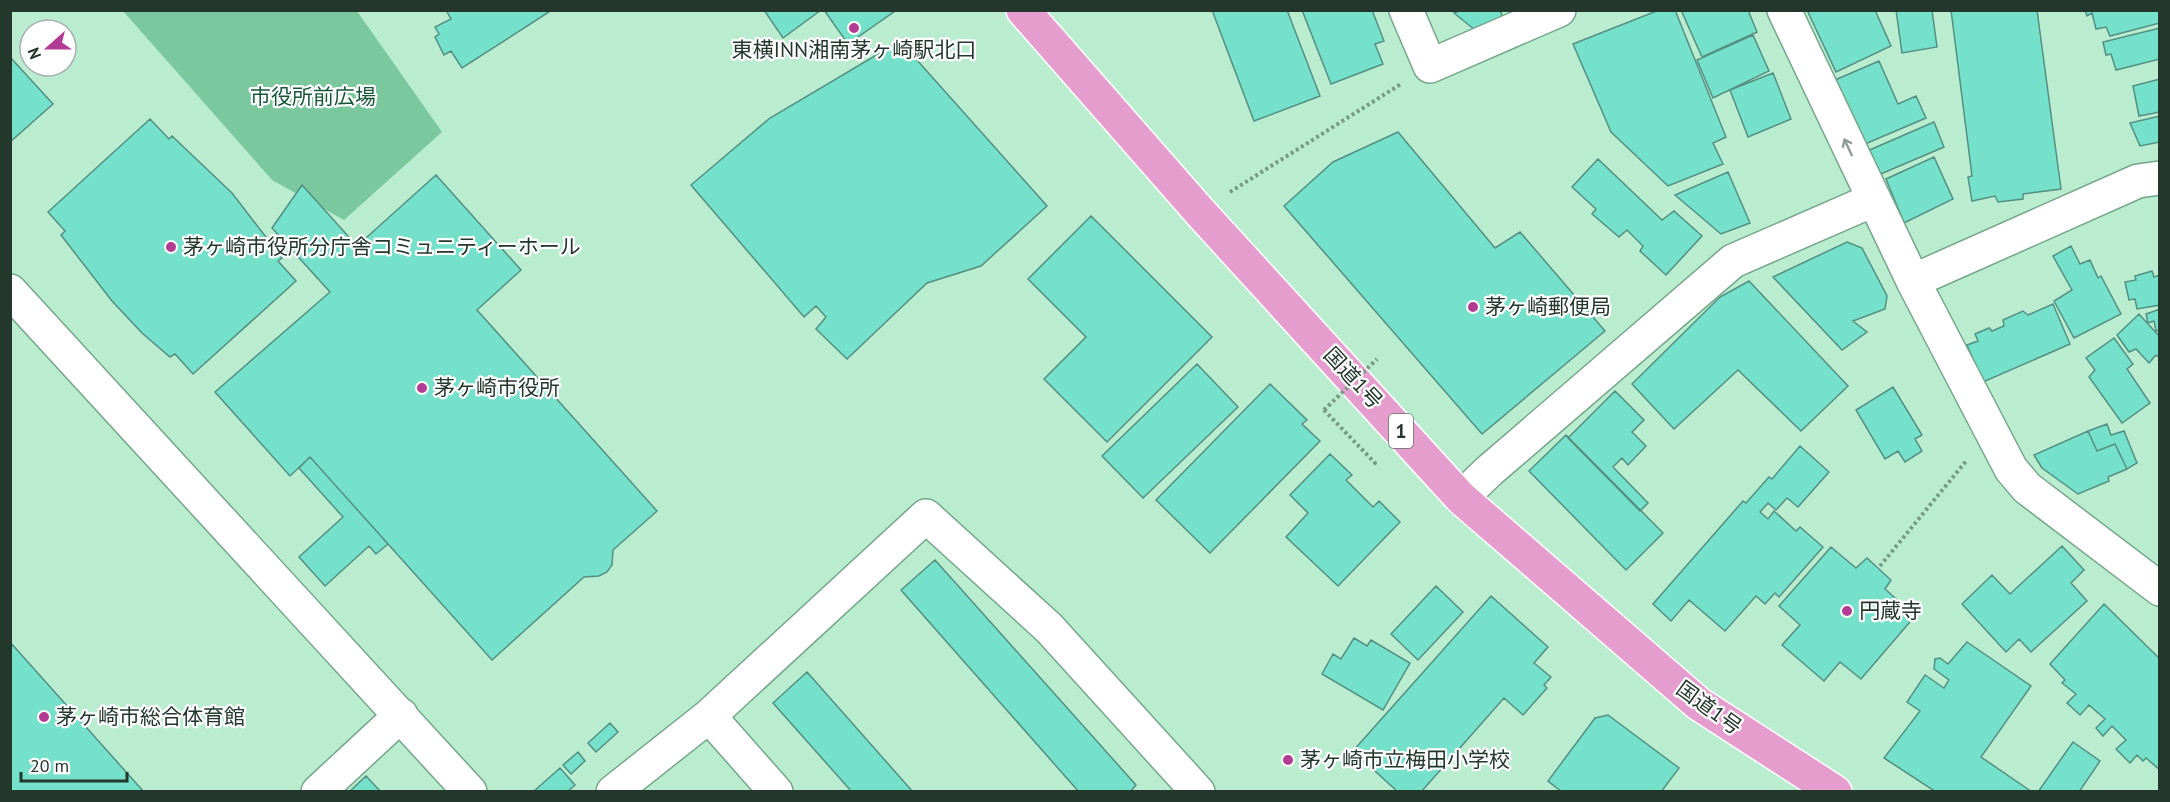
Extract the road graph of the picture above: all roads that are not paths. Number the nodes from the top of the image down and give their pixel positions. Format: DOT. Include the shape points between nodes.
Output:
graph roads {
  1 [pos="1023,10"];
  2 [pos="1406,10"];
  3 [pos="1559,10"];
  4 [pos="1784,10"];
  5 [pos="2160,178"];
  6 [pos="1873,200"];
  7 [pos="1913,281"];
  8 [pos="10,291"];
  9 [pos="1461,498"];
  10 [pos="2160,589"];
  11 [pos="401,715"];
  12 [pos="709,716"];
  13 [pos="318,792"];
  14 [pos="470,792"];
  15 [pos="613,792"];
  16 [pos="776,792"];
  17 [pos="1198,792"];
  18 [pos="1835,792"];
  1 -- 9 [label="highway, 国道1号 / 1" via="1200,212"];
  2 -- 3 [label="street" via="1430,66"];
  6 -- 4 [label="street, one-way"];
  5 -- 7 [label="street" via="2138,181"];
  6 -- 7 [label="street"];
  6 -- 9 [label="street" via="1733,261"];
  7 -- 10 [label="street" via="2011,469 2027,489"];
  8 -- 11 [label="street"];
  9 -- 18 [label="highway, 国道1号 / 1" via="1698,704"];
  11 -- 13 [label="street"];
  11 -- 14 [label="street"];
  12 -- 15 [label="street"];
  12 -- 16 [label="street"];
  12 -- 17 [label="street" via="926,516 1050,628"];
}
